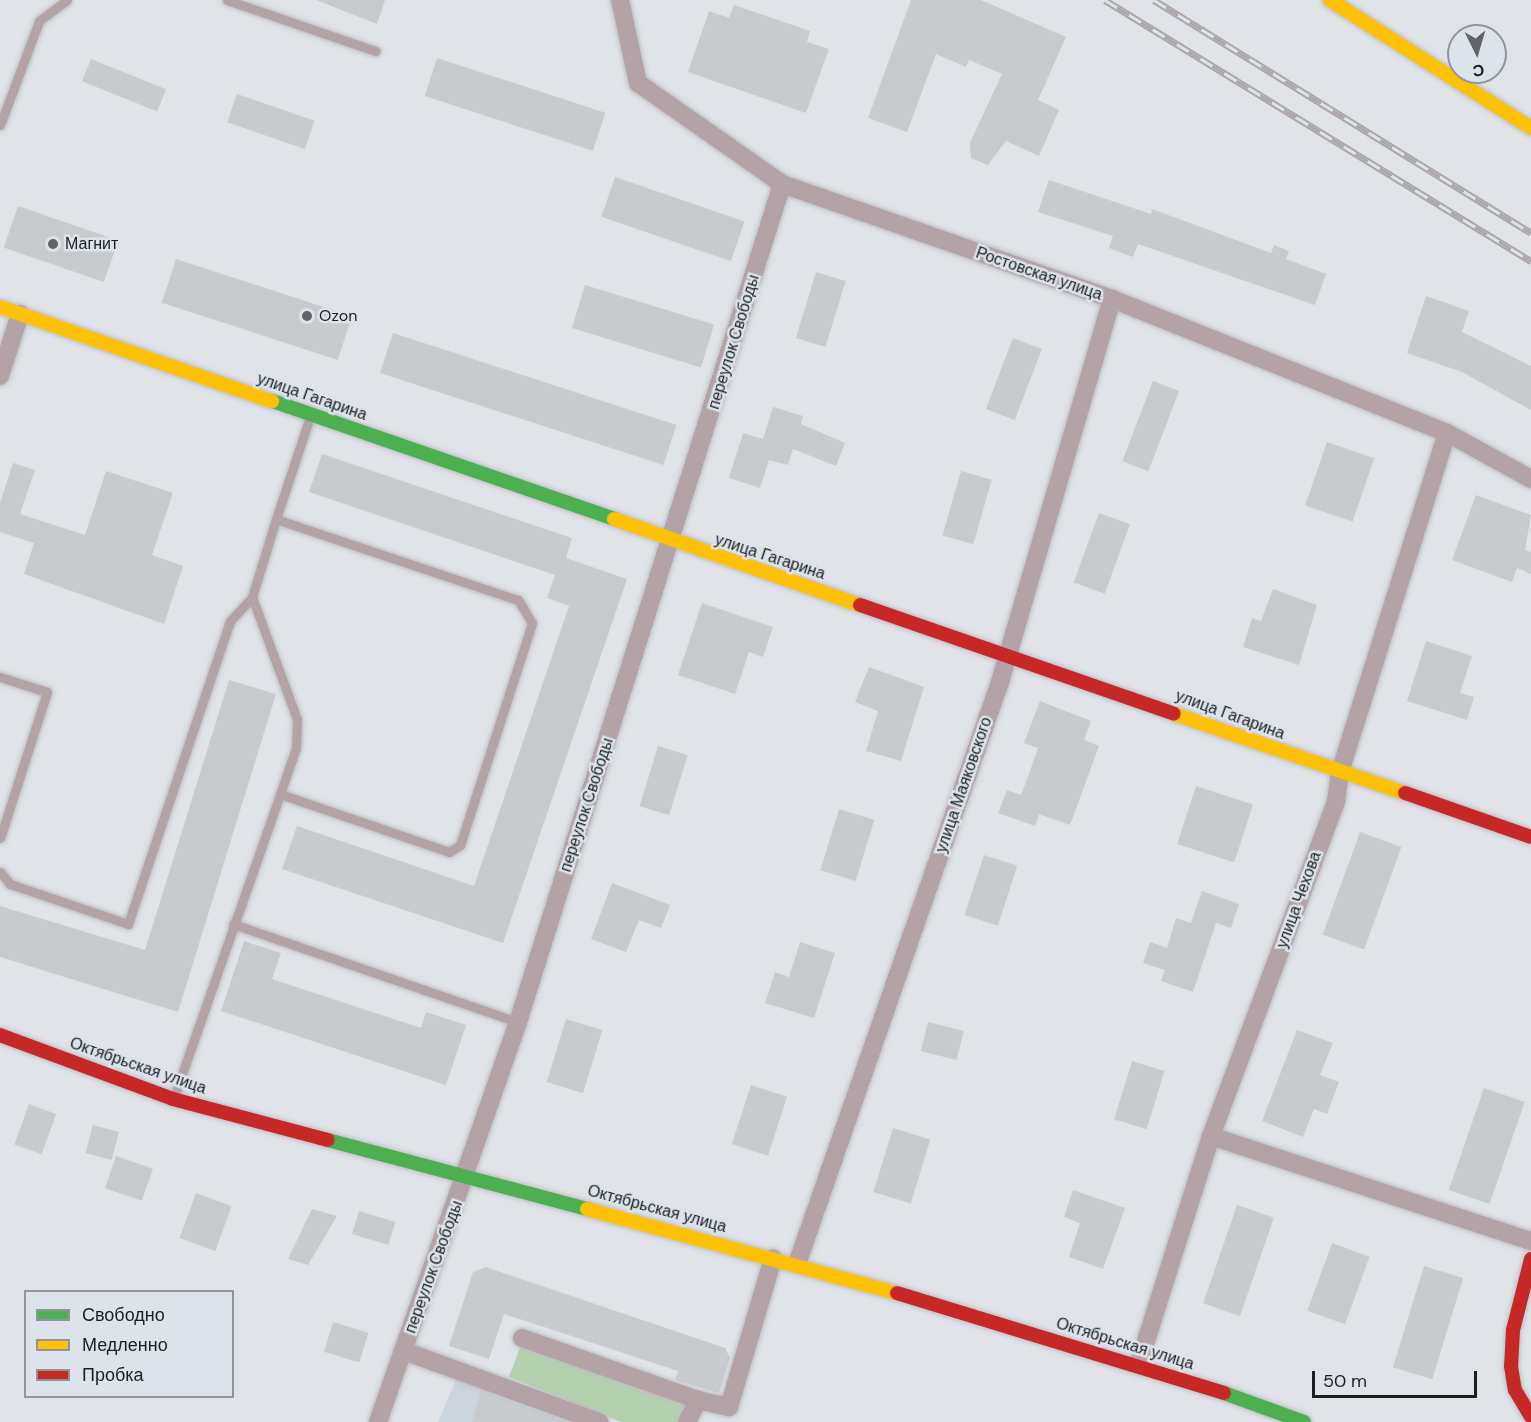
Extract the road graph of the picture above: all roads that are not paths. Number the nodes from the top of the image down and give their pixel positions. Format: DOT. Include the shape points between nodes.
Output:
graph roads {
  1 [pos="67,0"];
  2 [pos="227,0"];
  3 [pos="620,0"];
  4 [pos="1330,0"];
  5 [pos="375,51"];
  6 [pos="0,125"];
  7 [pos="1531,128"];
  8 [pos="782,184"];
  9 [pos="1112,299"];
  10 [pos="0,307"];
  11 [pos="20,314"];
  12 [pos="0,376"];
  13 [pos="310,414"];
  14 [pos="1447,433"];
  15 [pos="1531,479"];
  16 [pos="276,519"];
  17 [pos="672,542"];
  18 [pos="252,597"];
  19 [pos="1006,653"];
  20 [pos="0,676"];
  21 [pos="1340,772"];
  22 [pos="280,794"];
  23 [pos="1531,837"];
  24 [pos="0,838"];
  25 [pos="0,872"];
  26 [pos="233,924"];
  27 [pos="518,1022"];
  28 [pos="0,1035"];
  29 [pos="173,1099"];
  30 [pos="1211,1136"];
  31 [pos="467,1174"];
  32 [pos="1531,1241"];
  33 [pos="773,1258"];
  34 [pos="1531,1259"];
  35 [pos="797,1264"];
  36 [pos="522,1338"];
  37 [pos="404,1351"];
  38 [pos="1139,1363"];
  39 [pos="698,1400"];
  40 [pos="1531,1417"];
  41 [pos="588,1420"];
  42 [pos="378,1422"];
  43 [pos="687,1422"];
  44 [pos="1304,1422"];
  1 -- 6 [label="lane" via="39,21"];
  2 -- 5 [label="lane"];
  3 -- 8 [label="street, Ростовская улица" via="638,83"];
  4 -- 7 [label="main road"];
  8 -- 9 [label="street, Ростовская улица"];
  8 -- 17 [label="street, переулок Свободы"];
  9 -- 14 [label="street, Ростовская улица"];
  9 -- 19 [label="street, улица Маяковского"];
  10 -- 11 [label="main road, улица Гагарина"];
  11 -- 12 [label="street"];
  11 -- 13 [label="main road, улица Гагарина"];
  13 -- 16 [label="lane"];
  13 -- 17 [label="main road, улица Гагарина"];
  14 -- 15 [label="street, Ростовская улица"];
  14 -- 21 [label="street, улица Чехова"];
  16 -- 18 [label="lane"];
  16 -- 22 [label="lane" via="518,600 532,623 460,845 448,852"];
  17 -- 19 [label="main road, улица Гагарина"];
  17 -- 27 [label="street, переулок Свободы"];
  18 -- 22 [label="lane" via="297,719 296,748"];
  18 -- 25 [label="lane" via="230,621 128,924 10,884"];
  19 -- 21 [label="main road, улица Гагарина"];
  19 -- 35 [label="street, улица Маяковского"];
  20 -- 24 [label="lane" via="47,692"];
  21 -- 23 [label="main road, улица Гагарина"];
  21 -- 30 [label="street, улица Чехова" via="1336,801"];
  22 -- 26 [label="lane"];
  26 -- 27 [label="lane"];
  26 -- 29 [label="lane"];
  27 -- 31 [label="street, переулок Свободы"];
  28 -- 29 [label="main road, Октябрьская улица"];
  29 -- 31 [label="main road, Октябрьская улица"];
  30 -- 32 [label="street"];
  30 -- 38 [label="street, улица Чехова"];
  31 -- 33 [label="main road, Октябрьская улица"];
  31 -- 37 [label="street, переулок Свободы"];
  33 -- 35 [label="main road, Октябрьская улица"];
  33 -- 39 [label="street" via="729,1407"];
  34 -- 40 [label="main road" via="1513,1330 1511,1366 1515,1390"];
  35 -- 38 [label="main road, Октябрьская улица"];
  36 -- 39 [label="street"];
  37 -- 41 [label="street"];
  37 -- 42 [label="street, переулок Свободы"];
  38 -- 44 [label="main road, Октябрьская улица"];
  39 -- 43 [label="street"];
}
